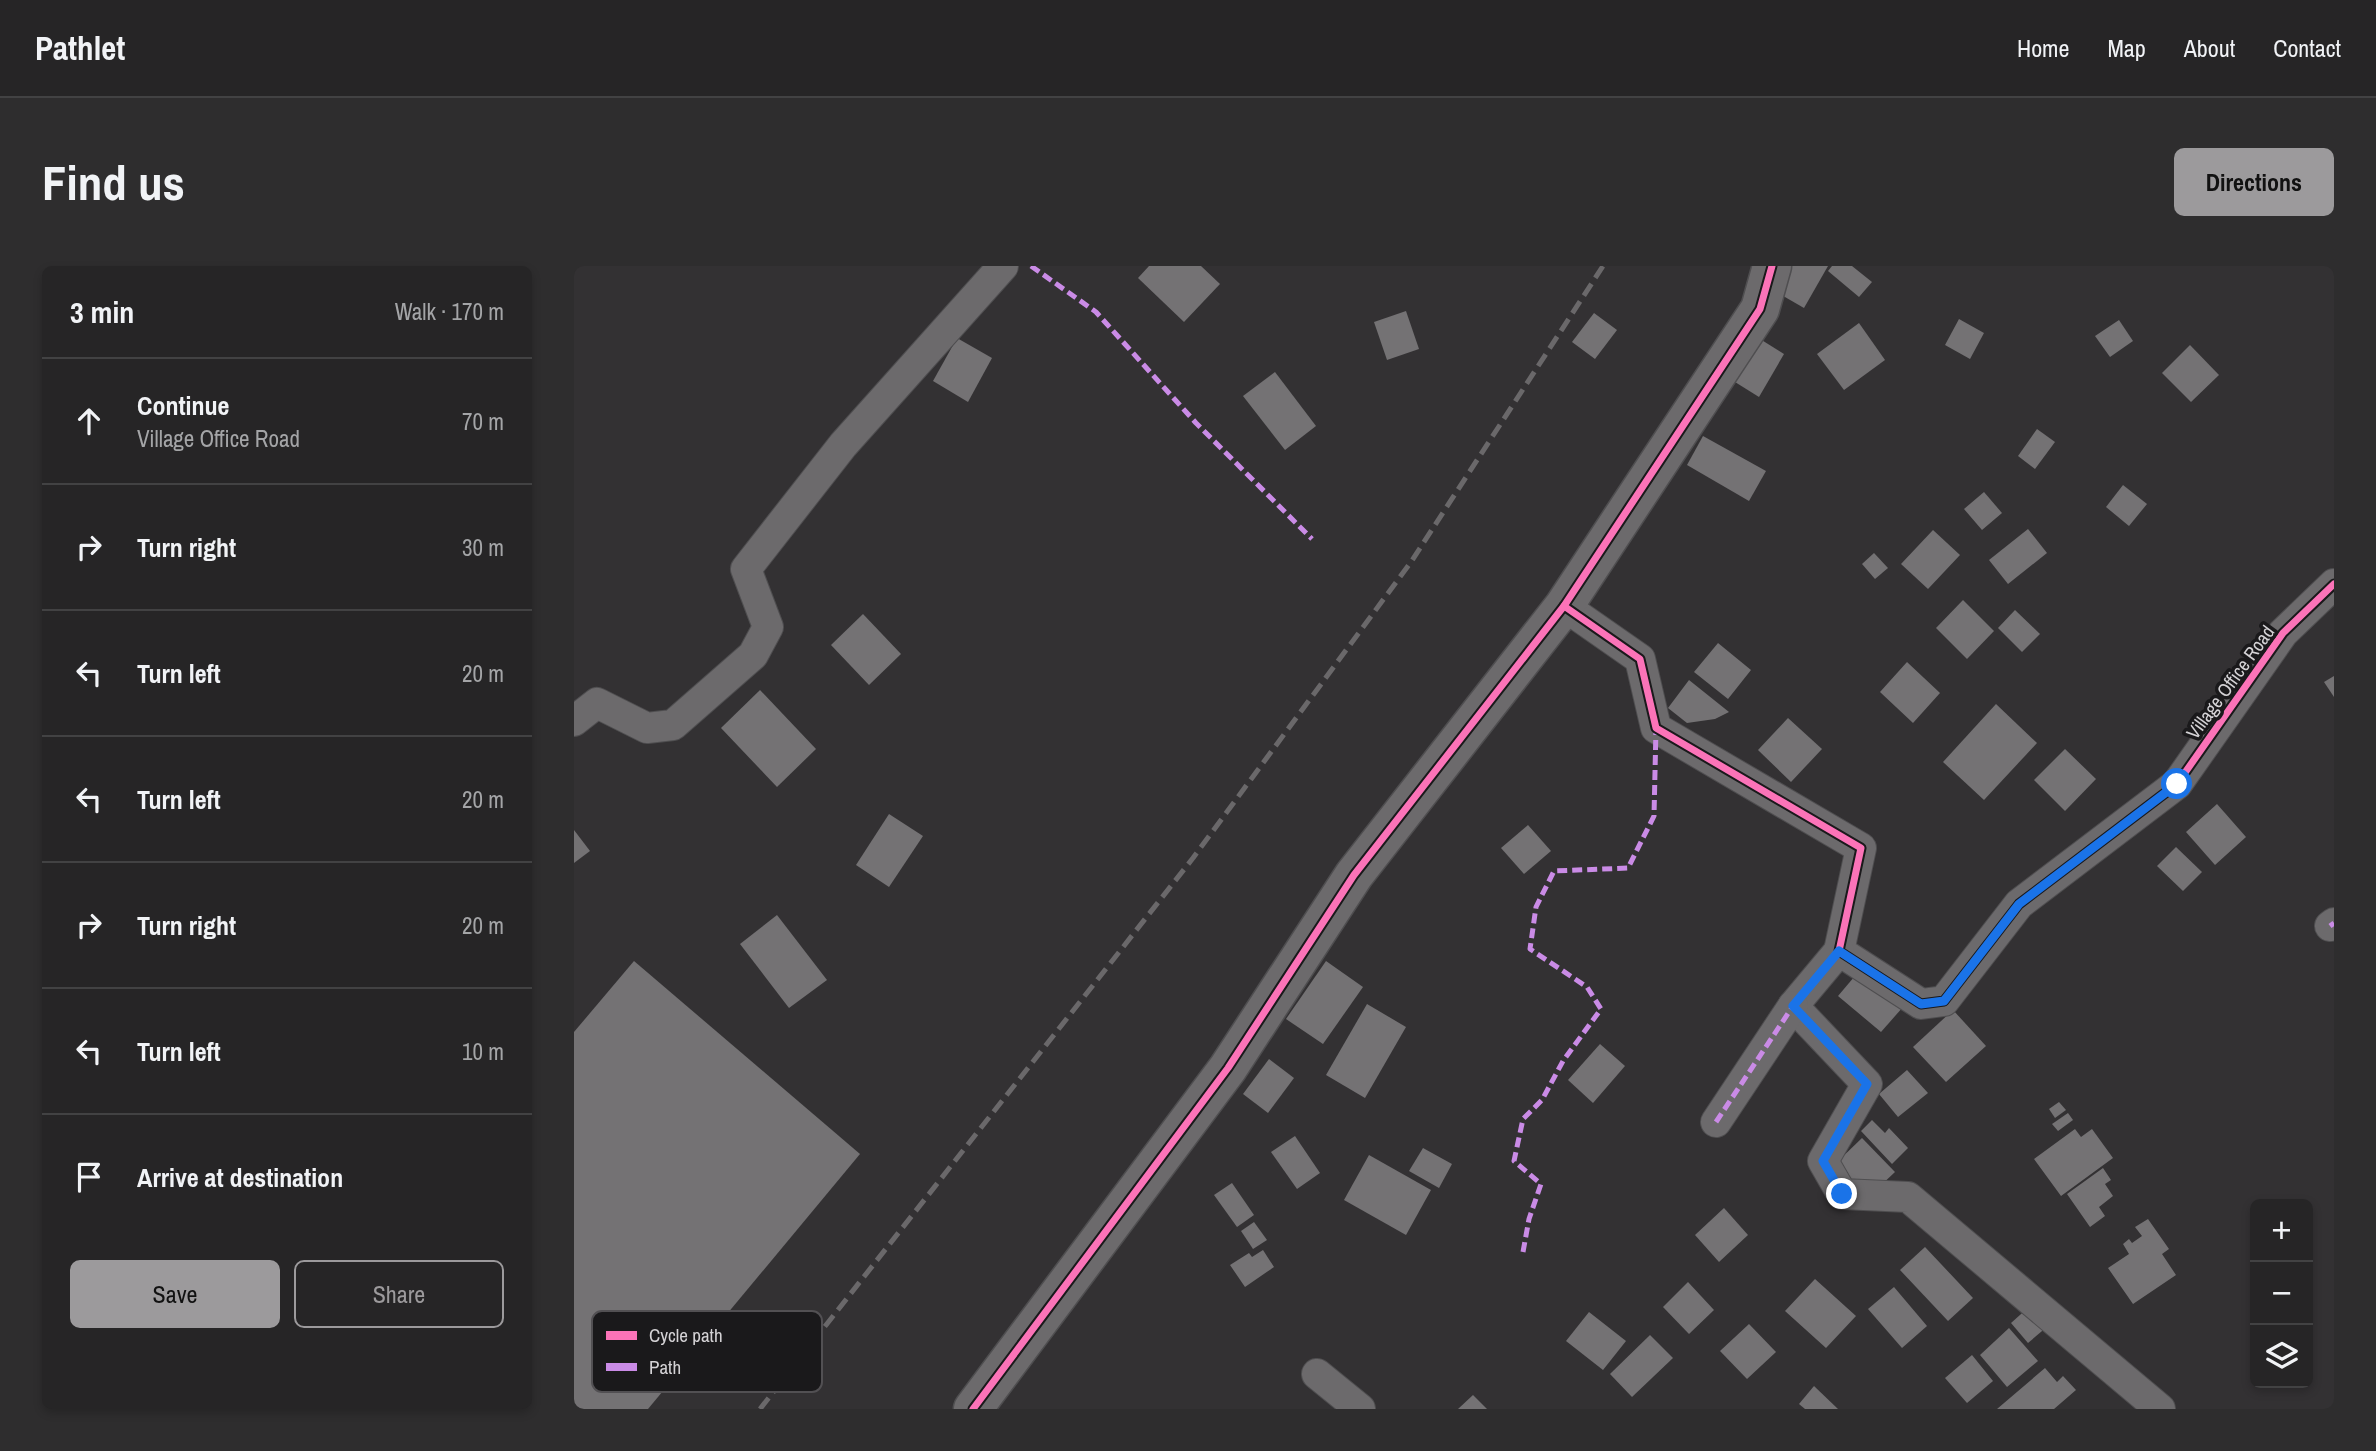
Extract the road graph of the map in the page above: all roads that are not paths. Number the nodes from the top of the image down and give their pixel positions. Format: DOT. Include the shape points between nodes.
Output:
graph roads {
  1 [pos="1003,266"];
  2 [pos="1772,266"];
  3 [pos="2334,584"];
  4 [pos="1564,607"];
  5 [pos="574,721"];
  6 [pos="1839,951"];
  7 [pos="1793,1006"];
  8 [pos="1716,1122"];
  9 [pos="1318,1374"];
  10 [pos="973,1409"];
  11 [pos="1360,1409"];
  12 [pos="2160,1409"];
  1 -- 5 [label="street" via="843,445 746,569 768,627 753,655 673,725 647,728 597,703"];
  2 -- 4 [label="street" via="1760,309"];
  3 -- 6 [label="street, Village Office Road" via="2283,633 2177,784 2019,904 1944,1001 1921,1004"];
  4 -- 6 [label="street" via="1640,659 1656,728 1861,848"];
  4 -- 10 [label="street" via="1354,875 1228,1069"];
  6 -- 7 [label="street"];
  7 -- 8 [label="street"];
  7 -- 12 [label="street" via="1867,1084 1823,1161 1842,1194 1908,1197"];
  9 -- 11 [label="street"];
}
